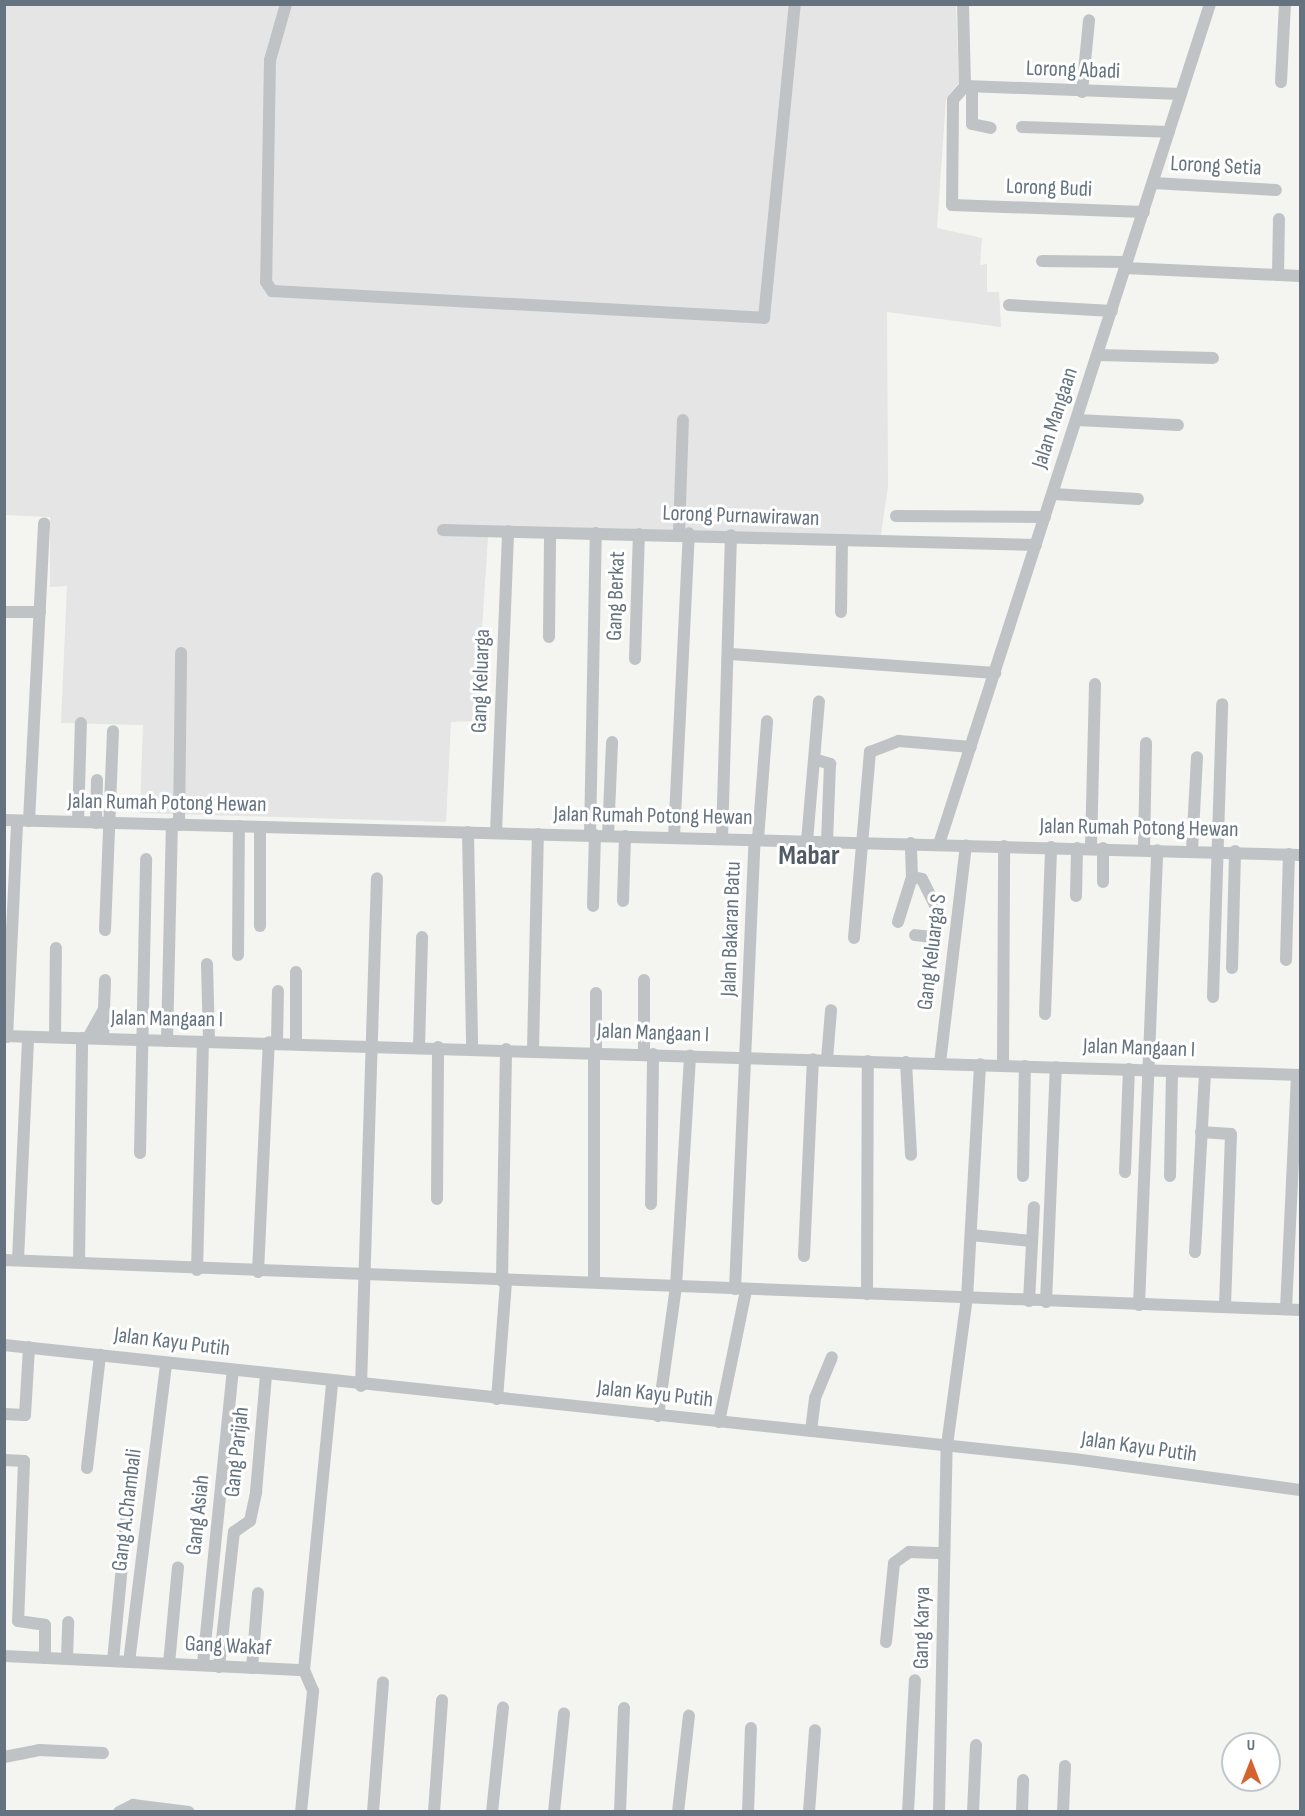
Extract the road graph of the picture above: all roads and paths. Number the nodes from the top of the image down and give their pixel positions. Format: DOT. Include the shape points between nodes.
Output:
graph roads {
  1 [pos="286,4"];
  2 [pos="795,4"];
  3 [pos="963,4"];
  4 [pos="1210,4"];
  5 [pos="1285,4"];
  6 [pos="1089,20"];
  7 [pos="1281,82"];
  8 [pos="968,87"];
  9 [pos="1082,92"];
  10 [pos="1181,94"];
  11 [pos="1022,127"];
  12 [pos="991,128"];
  13 [pos="1169,132"];
  14 [pos="1153,183"];
  15 [pos="1276,190"];
  16 [pos="1144,212"];
  17 [pos="1279,219"];
  18 [pos="1042,261"];
  19 [pos="1126,265"];
  20 [pos="1278,275"];
  21 [pos="1300,276"];
  22 [pos="1009,305"];
  23 [pos="1112,311"];
  24 [pos="1098,355"];
  25 [pos="1214,358"];
  26 [pos="683,420"];
  27 [pos="1077,420"];
  28 [pos="1178,425"];
  29 [pos="1053,494"];
  30 [pos="1138,499"];
  31 [pos="896,516"];
  32 [pos="1045,517"];
  33 [pos="44,523"];
  34 [pos="443,530"];
  35 [pos="508,531"];
  36 [pos="550,533"];
  37 [pos="597,533"];
  38 [pos="684,533"];
  39 [pos="639,534"];
  40 [pos="731,535"];
  41 [pos="842,541"];
  42 [pos="1036,545"];
  43 [pos="4,612"];
  44 [pos="40,612"];
  45 [pos="842,612"];
  46 [pos="549,637"];
  47 [pos="181,653"];
  48 [pos="731,654"];
  49 [pos="634,659"];
  50 [pos="995,673"];
  51 [pos="1095,684"];
  52 [pos="819,702"];
  53 [pos="1222,704"];
  54 [pos="767,721"];
  55 [pos="81,723"];
  56 [pos="113,731"];
  57 [pos="612,742"];
  58 [pos="1146,743"];
  59 [pos="971,747"];
  60 [pos="1197,758"];
  61 [pos="817,760"];
  62 [pos="97,780"];
  63 [pos="17,821"];
  64 [pos="78,822"];
  65 [pos="102,823"];
  66 [pos="176,825"];
  67 [pos="239,826"];
  68 [pos="260,827"];
  69 [pos="468,832"];
  70 [pos="496,833"];
  71 [pos="538,834"];
  72 [pos="592,835"];
  73 [pos="608,836"];
  74 [pos="625,836"];
  75 [pos="674,837"];
  76 [pos="722,838"];
  77 [pos="756,839"];
  78 [pos="807,841"];
  79 [pos="827,841"];
  80 [pos="862,842"];
  81 [pos="911,843"];
  82 [pos="939,844"];
  83 [pos="966,846"];
  84 [pos="1004,846"];
  85 [pos="1051,848"];
  86 [pos="1077,848"];
  87 [pos="1097,848"];
  88 [pos="1150,849"];
  89 [pos="1192,850"];
  90 [pos="1216,851"];
  91 [pos="1235,851"];
  92 [pos="1295,854"];
  93 [pos="146,859"];
  94 [pos="912,877"];
  95 [pos="377,878"];
  96 [pos="1103,882"];
  97 [pos="1076,896"];
  98 [pos="623,901"];
  99 [pos="593,906"];
  100 [pos="1216,915"];
  101 [pos="1233,915"];
  102 [pos="898,922"];
  103 [pos="260,926"];
  104 [pos="105,930"];
  105 [pos="915,935"];
  106 [pos="422,938"];
  107 [pos="854,938"];
  108 [pos="56,948"];
  109 [pos="238,955"];
  110 [pos="1286,960"];
  111 [pos="207,964"];
  112 [pos="1232,968"];
  113 [pos="296,972"];
  114 [pos="105,980"];
  115 [pos="644,981"];
  116 [pos="278,991"];
  117 [pos="596,993"];
  118 [pos="1214,997"];
  119 [pos="104,1010"];
  120 [pos="831,1010"];
  121 [pos="1045,1014"];
  122 [pos="6,1036"];
  123 [pos="28,1037"];
  124 [pos="55,1037"];
  125 [pos="85,1038"];
  126 [pos="103,1038"];
  127 [pos="144,1041"];
  128 [pos="167,1041"];
  129 [pos="206,1042"];
  130 [pos="273,1042"];
  131 [pos="296,1043"];
  132 [pos="373,1045"];
  133 [pos="419,1047"];
  134 [pos="438,1047"];
  135 [pos="472,1048"];
  136 [pos="506,1049"];
  137 [pos="533,1050"];
  138 [pos="595,1052"];
  139 [pos="649,1054"];
  140 [pos="690,1055"];
  141 [pos="747,1057"];
  142 [pos="813,1059"];
  143 [pos="827,1059"];
  144 [pos="868,1061"];
  145 [pos="906,1062"];
  146 [pos="940,1063"];
  147 [pos="980,1064"];
  148 [pos="1003,1065"];
  149 [pos="1025,1066"];
  150 [pos="1056,1067"];
  151 [pos="1129,1069"];
  152 [pos="1147,1070"];
  153 [pos="1172,1071"];
  154 [pos="1205,1072"];
  155 [pos="1299,1075"];
  156 [pos="1201,1132"];
  157 [pos="141,1153"];
  158 [pos="911,1155"];
  159 [pos="1125,1172"];
  160 [pos="1023,1176"];
  161 [pos="1170,1176"];
  162 [pos="437,1199"];
  163 [pos="651,1204"];
  164 [pos="1034,1207"];
  165 [pos="971,1234"];
  166 [pos="1049,1235"];
  167 [pos="1032,1237"];
  168 [pos="1195,1251"];
  169 [pos="804,1256"];
  170 [pos="4,1260"];
  171 [pos="18,1260"];
  172 [pos="79,1262"];
  173 [pos="197,1270"];
  174 [pos="258,1272"];
  175 [pos="369,1276"];
  176 [pos="504,1281"];
  177 [pos="594,1282"];
  178 [pos="676,1286"];
  179 [pos="740,1289"];
  180 [pos="867,1294"];
  181 [pos="968,1298"];
  182 [pos="1029,1301"];
  183 [pos="1046,1302"];
  184 [pos="1139,1305"];
  185 [pos="1225,1307"];
  186 [pos="1286,1309"];
  187 [pos="1300,1310"];
  188 [pos="4,1345"];
  189 [pos="29,1347"];
  190 [pos="100,1355"];
  191 [pos="832,1357"];
  192 [pos="166,1363"];
  193 [pos="233,1371"];
  194 [pos="266,1375"];
  195 [pos="332,1383"];
  196 [pos="361,1386"];
  197 [pos="498,1400"];
  198 [pos="4,1414"];
  199 [pos="658,1416"];
  200 [pos="719,1422"];
  201 [pos="811,1431"];
  202 [pos="947,1445"];
  203 [pos="4,1460"];
  204 [pos="87,1468"];
  205 [pos="1300,1490"];
  206 [pos="129,1492"];
  207 [pos="126,1534"];
  208 [pos="145,1536"];
  209 [pos="944,1553"];
  210 [pos="178,1567"];
  211 [pos="258,1593"];
  212 [pos="68,1622"];
  213 [pos="886,1642"];
  214 [pos="4,1656"];
  215 [pos="45,1658"];
  216 [pos="68,1659"];
  217 [pos="112,1661"];
  218 [pos="129,1662"];
  219 [pos="169,1664"];
  220 [pos="203,1664"];
  221 [pos="219,1667"];
  222 [pos="252,1668"];
  223 [pos="304,1670"];
  224 [pos="915,1680"];
  225 [pos="383,1682"];
  226 [pos="442,1700"];
  227 [pos="503,1708"];
  228 [pos="624,1708"];
  229 [pos="564,1714"];
  230 [pos="689,1716"];
  231 [pos="751,1728"];
  232 [pos="815,1730"];
  233 [pos="976,1745"];
  234 [pos="103,1753"];
  235 [pos="4,1757"];
  236 [pos="1065,1766"];
  237 [pos="1023,1780"];
  238 [pos="119,1812"];
  239 [pos="189,1812"];
  240 [pos="301,1812"];
  241 [pos="373,1812"];
  242 [pos="434,1812"];
  243 [pos="492,1812"];
  244 [pos="554,1812"];
  245 [pos="620,1812"];
  246 [pos="678,1812"];
  247 [pos="748,1812"];
  248 [pos="809,1812"];
  249 [pos="908,1812"];
  250 [pos="939,1812"];
  251 [pos="973,1812"];
  252 [pos="1022,1812"];
  253 [pos="1063,1812"];
  1 -- 2 [label="street" via="270,60 266,282 272,291 764,318"];
  3 -- 8 [label="street"];
  4 -- 10 [label="street, Jalan Mangaan"];
  5 -- 7 [label="street"];
  6 -- 9 [label="street"];
  8 -- 9 [label="street, Lorong Abadi"];
  8 -- 12 [label="street" via="972,124"];
  8 -- 16 [label="street, Lorong Budi" via="953,100 948,201 954,206"];
  9 -- 10 [label="street, Lorong Abadi"];
  10 -- 13 [label="street, Jalan Mangaan"];
  11 -- 13 [label="street"];
  13 -- 14 [label="street, Jalan Mangaan"];
  14 -- 15 [label="street, Lorong Setia"];
  14 -- 16 [label="street, Jalan Mangaan"];
  16 -- 19 [label="street, Jalan Mangaan"];
  17 -- 20 [label="street"];
  18 -- 19 [label="street"];
  19 -- 20 [label="street"];
  19 -- 23 [label="street, Jalan Mangaan"];
  20 -- 21 [label="street"];
  22 -- 23 [label="street"];
  23 -- 24 [label="street, Jalan Mangaan"];
  24 -- 25 [label="street"];
  24 -- 27 [label="street, Jalan Mangaan"];
  26 -- 38 [label="street"];
  27 -- 28 [label="street"];
  27 -- 29 [label="street, Jalan Mangaan"];
  29 -- 30 [label="street"];
  29 -- 32 [label="street, Jalan Mangaan"];
  31 -- 32 [label="street"];
  32 -- 42 [label="street, Jalan Mangaan"];
  33 -- 44 [label="street"];
  34 -- 35 [label="street, Lorong Purnawirawan"];
  35 -- 36 [label="street, Lorong Purnawirawan"];
  35 -- 70 [label="street, Gang Keluarga"];
  36 -- 37 [label="street, Lorong Purnawirawan"];
  36 -- 46 [label="street"];
  37 -- 39 [label="street, Lorong Purnawirawan"];
  37 -- 72 [label="street"];
  38 -- 39 [label="street, Lorong Purnawirawan"];
  38 -- 40 [label="street, Lorong Purnawirawan"];
  38 -- 75 [label="street"];
  39 -- 49 [label="street, Gang Berkat"];
  40 -- 41 [label="street, Lorong Purnawirawan"];
  40 -- 48 [label="street"];
  41 -- 42 [label="street, Lorong Purnawirawan"];
  41 -- 45 [label="street"];
  42 -- 50 [label="street, Jalan Mangaan"];
  43 -- 44 [label="street"];
  44 -- 63 [label="street"];
  47 -- 66 [label="street"];
  48 -- 50 [label="street"];
  48 -- 76 [label="street"];
  50 -- 59 [label="street, Jalan Mangaan"];
  51 -- 87 [label="street"];
  52 -- 61 [label="street"];
  53 -- 90 [label="street"];
  54 -- 77 [label="street, Jalan Bakaran Batu"];
  55 -- 64 [label="street"];
  56 -- 65 [label="street"];
  57 -- 73 [label="street"];
  58 -- 88 [label="street"];
  59 -- 80 [label="street" via="899,741 873,748"];
  59 -- 82 [label="street, Jalan Mangaan"];
  60 -- 89 [label="street"];
  61 -- 78 [label="street"];
  61 -- 79 [label="street" via="830,764"];
  62 -- 65 [label="street"];
  63 -- 64 [label="street, Jalan Rumah Potong Hewan"];
  63 -- 122 [label="street"];
  64 -- 65 [label="street, Jalan Rumah Potong Hewan"];
  65 -- 66 [label="street, Jalan Rumah Potong Hewan"];
  65 -- 104 [label="street"];
  66 -- 67 [label="street, Jalan Rumah Potong Hewan"];
  66 -- 128 [label="street"];
  67 -- 68 [label="street, Jalan Rumah Potong Hewan"];
  67 -- 109 [label="street"];
  68 -- 69 [label="street, Jalan Rumah Potong Hewan"];
  68 -- 103 [label="street"];
  69 -- 70 [label="street, Jalan Rumah Potong Hewan"];
  69 -- 135 [label="street"];
  70 -- 71 [label="street, Jalan Rumah Potong Hewan"];
  71 -- 72 [label="street, Jalan Rumah Potong Hewan"];
  71 -- 137 [label="street"];
  72 -- 73 [label="street, Jalan Rumah Potong Hewan"];
  72 -- 99 [label="street"];
  73 -- 74 [label="street, Jalan Rumah Potong Hewan"];
  74 -- 75 [label="street, Jalan Rumah Potong Hewan"];
  74 -- 98 [label="street"];
  75 -- 76 [label="street, Jalan Rumah Potong Hewan"];
  76 -- 77 [label="street, Jalan Rumah Potong Hewan"];
  77 -- 78 [label="street, Jalan Rumah Potong Hewan"];
  77 -- 141 [label="street, Jalan Bakaran Batu"];
  78 -- 79 [label="street, Jalan Rumah Potong Hewan"];
  79 -- 80 [label="street, Jalan Rumah Potong Hewan"];
  80 -- 81 [label="street, Jalan Rumah Potong Hewan"];
  80 -- 107 [label="street"];
  81 -- 82 [label="street, Jalan Rumah Potong Hewan"];
  81 -- 94 [label="street"];
  82 -- 83 [label="street, Jalan Rumah Potong Hewan"];
  83 -- 84 [label="street, Jalan Rumah Potong Hewan"];
  83 -- 146 [label="street, Gang Keluarga S"];
  84 -- 85 [label="street, Jalan Rumah Potong Hewan"];
  84 -- 148 [label="street"];
  85 -- 86 [label="street, Jalan Rumah Potong Hewan"];
  85 -- 121 [label="street"];
  86 -- 87 [label="street, Jalan Rumah Potong Hewan"];
  86 -- 97 [label="street"];
  87 -- 88 [label="street, Jalan Rumah Potong Hewan"];
  87 -- 96 [label="street"];
  88 -- 89 [label="street, Jalan Rumah Potong Hewan"];
  88 -- 152 [label="street"];
  89 -- 90 [label="street, Jalan Rumah Potong Hewan"];
  90 -- 91 [label="street, Jalan Rumah Potong Hewan"];
  90 -- 100 [label="street"];
  91 -- 92 [label="street, Jalan Rumah Potong Hewan"];
  91 -- 101 [label="street"];
  92 -- 110 [label="street"];
  93 -- 127 [label="street"];
  94 -- 102 [label="street"];
  94 -- 105 [label="street" via="922,879 940,915 933,938"];
  95 -- 132 [label="street"];
  100 -- 101 [label="street"];
  100 -- 118 [label="street"];
  101 -- 112 [label="street"];
  106 -- 133 [label="street"];
  108 -- 124 [label="street"];
  111 -- 129 [label="street"];
  113 -- 131 [label="street"];
  114 -- 119 [label="street"];
  115 -- 139 [label="street"];
  116 -- 130 [label="street"];
  117 -- 138 [label="street"];
  119 -- 125 [label="street"];
  119 -- 126 [label="street"];
  120 -- 143 [label="street"];
  122 -- 123 [label="street, Jalan Mangaan I"];
  123 -- 124 [label="street, Jalan Mangaan I"];
  123 -- 171 [label="street"];
  124 -- 125 [label="street, Jalan Mangaan I"];
  125 -- 126 [label="street, Jalan Mangaan I"];
  125 -- 172 [label="street"];
  126 -- 127 [label="street, Jalan Mangaan I"];
  127 -- 128 [label="street, Jalan Mangaan I"];
  127 -- 157 [label="street"];
  128 -- 129 [label="street, Jalan Mangaan I"];
  129 -- 130 [label="street, Jalan Mangaan I"];
  129 -- 173 [label="street"];
  130 -- 131 [label="street, Jalan Mangaan I"];
  130 -- 174 [label="street"];
  131 -- 132 [label="street, Jalan Mangaan I"];
  132 -- 133 [label="street, Jalan Mangaan I"];
  132 -- 175 [label="street"];
  133 -- 134 [label="street, Jalan Mangaan I"];
  134 -- 135 [label="street, Jalan Mangaan I"];
  134 -- 162 [label="street"];
  135 -- 136 [label="street, Jalan Mangaan I"];
  136 -- 137 [label="street, Jalan Mangaan I"];
  136 -- 176 [label="street"];
  137 -- 138 [label="street, Jalan Mangaan I"];
  138 -- 139 [label="street, Jalan Mangaan I"];
  138 -- 177 [label="street"];
  139 -- 140 [label="street, Jalan Mangaan I"];
  139 -- 163 [label="street"];
  140 -- 141 [label="street, Jalan Mangaan I"];
  140 -- 178 [label="street"];
  141 -- 142 [label="street, Jalan Mangaan I"];
  141 -- 179 [label="street, Jalan Bakaran Batu"];
  142 -- 143 [label="street, Jalan Mangaan I"];
  142 -- 169 [label="street"];
  143 -- 144 [label="street, Jalan Mangaan I"];
  144 -- 145 [label="street, Jalan Mangaan I"];
  144 -- 180 [label="street"];
  145 -- 146 [label="street, Jalan Mangaan I"];
  145 -- 158 [label="street"];
  146 -- 147 [label="street, Jalan Mangaan I"];
  147 -- 148 [label="street, Jalan Mangaan I"];
  147 -- 165 [label="street, Gang Karya"];
  148 -- 149 [label="street, Jalan Mangaan I"];
  149 -- 150 [label="street, Jalan Mangaan I"];
  149 -- 160 [label="street"];
  150 -- 151 [label="street, Jalan Mangaan I"];
  150 -- 166 [label="street"];
  151 -- 152 [label="street, Jalan Mangaan I"];
  151 -- 159 [label="street"];
  152 -- 153 [label="street, Jalan Mangaan I"];
  152 -- 184 [label="street"];
  153 -- 154 [label="street, Jalan Mangaan I"];
  153 -- 161 [label="street"];
  154 -- 155 [label="street, Jalan Mangaan I"];
  154 -- 156 [label="street"];
  155 -- 186 [label="street"];
  156 -- 168 [label="street"];
  156 -- 185 [label="street" via="1231,1134"];
  164 -- 167 [label="street"];
  165 -- 167 [label="street"];
  165 -- 181 [label="street, Gang Karya"];
  166 -- 167 [label="street"];
  166 -- 183 [label="street"];
  167 -- 182 [label="street"];
  170 -- 171 [label="street"];
  171 -- 172 [label="street"];
  172 -- 173 [label="street"];
  173 -- 174 [label="street"];
  174 -- 175 [label="street"];
  175 -- 176 [label="street"];
  175 -- 196 [label="street"];
  176 -- 177 [label="street"];
  176 -- 197 [label="street"];
  177 -- 178 [label="street"];
  178 -- 179 [label="street"];
  178 -- 199 [label="street"];
  179 -- 180 [label="street"];
  179 -- 200 [label="street, Jalan Bakaran Batu"];
  180 -- 181 [label="street"];
  181 -- 182 [label="street"];
  181 -- 202 [label="street, Gang Karya"];
  182 -- 183 [label="street"];
  183 -- 184 [label="street"];
  184 -- 185 [label="street"];
  185 -- 186 [label="street"];
  186 -- 187 [label="street"];
  188 -- 189 [label="street, Jalan Kayu Putih"];
  189 -- 190 [label="street, Jalan Kayu Putih"];
  189 -- 198 [label="street" via="25,1415"];
  190 -- 192 [label="street, Jalan Kayu Putih"];
  190 -- 204 [label="street"];
  191 -- 201 [label="street" via="815,1398"];
  192 -- 193 [label="street, Jalan Kayu Putih"];
  192 -- 208 [label="street, Gang A.Chambali"];
  193 -- 194 [label="street, Jalan Kayu Putih"];
  193 -- 220 [label="street, Gang Asiah"];
  194 -- 195 [label="street, Jalan Kayu Putih"];
  194 -- 221 [label="street, Gang Parijah" via="256,1492 250,1521 234,1532"];
  195 -- 196 [label="street, Jalan Kayu Putih"];
  195 -- 223 [label="street"];
  196 -- 197 [label="street, Jalan Kayu Putih"];
  197 -- 199 [label="street, Jalan Kayu Putih"];
  199 -- 200 [label="street, Jalan Kayu Putih"];
  200 -- 201 [label="street, Jalan Kayu Putih"];
  201 -- 202 [label="street, Jalan Kayu Putih"];
  202 -- 205 [label="street, Jalan Kayu Putih"];
  202 -- 209 [label="street, Gang Karya"];
  203 -- 215 [label="street" via="24,1461 18,1622 44,1623"];
  206 -- 207 [label="street"];
  207 -- 208 [label="street"];
  207 -- 217 [label="street"];
  208 -- 218 [label="street, Gang A.Chambali"];
  209 -- 213 [label="street" via="909,1552 894,1563"];
  209 -- 250 [label="street, Gang Karya"];
  210 -- 219 [label="street"];
  211 -- 222 [label="street"];
  212 -- 216 [label="street"];
  214 -- 215 [label="street, Gang Wakaf"];
  215 -- 216 [label="street, Gang Wakaf"];
  216 -- 217 [label="street, Gang Wakaf"];
  217 -- 218 [label="street, Gang Wakaf"];
  218 -- 219 [label="street, Gang Wakaf"];
  219 -- 221 [label="street, Gang Wakaf"];
  221 -- 222 [label="street, Gang Wakaf"];
  222 -- 223 [label="street, Gang Wakaf"];
  223 -- 240 [label="street" via="313,1690"];
  224 -- 249 [label="street"];
  225 -- 241 [label="street"];
  226 -- 242 [label="street"];
  227 -- 243 [label="street"];
  228 -- 245 [label="street"];
  229 -- 244 [label="street"];
  230 -- 246 [label="street"];
  231 -- 247 [label="street"];
  232 -- 248 [label="street"];
  233 -- 251 [label="street"];
  234 -- 235 [label="street" via="39,1750"];
  236 -- 253 [label="street"];
  237 -- 252 [label="street"];
  238 -- 239 [label="street" via="132,1805"];
}
